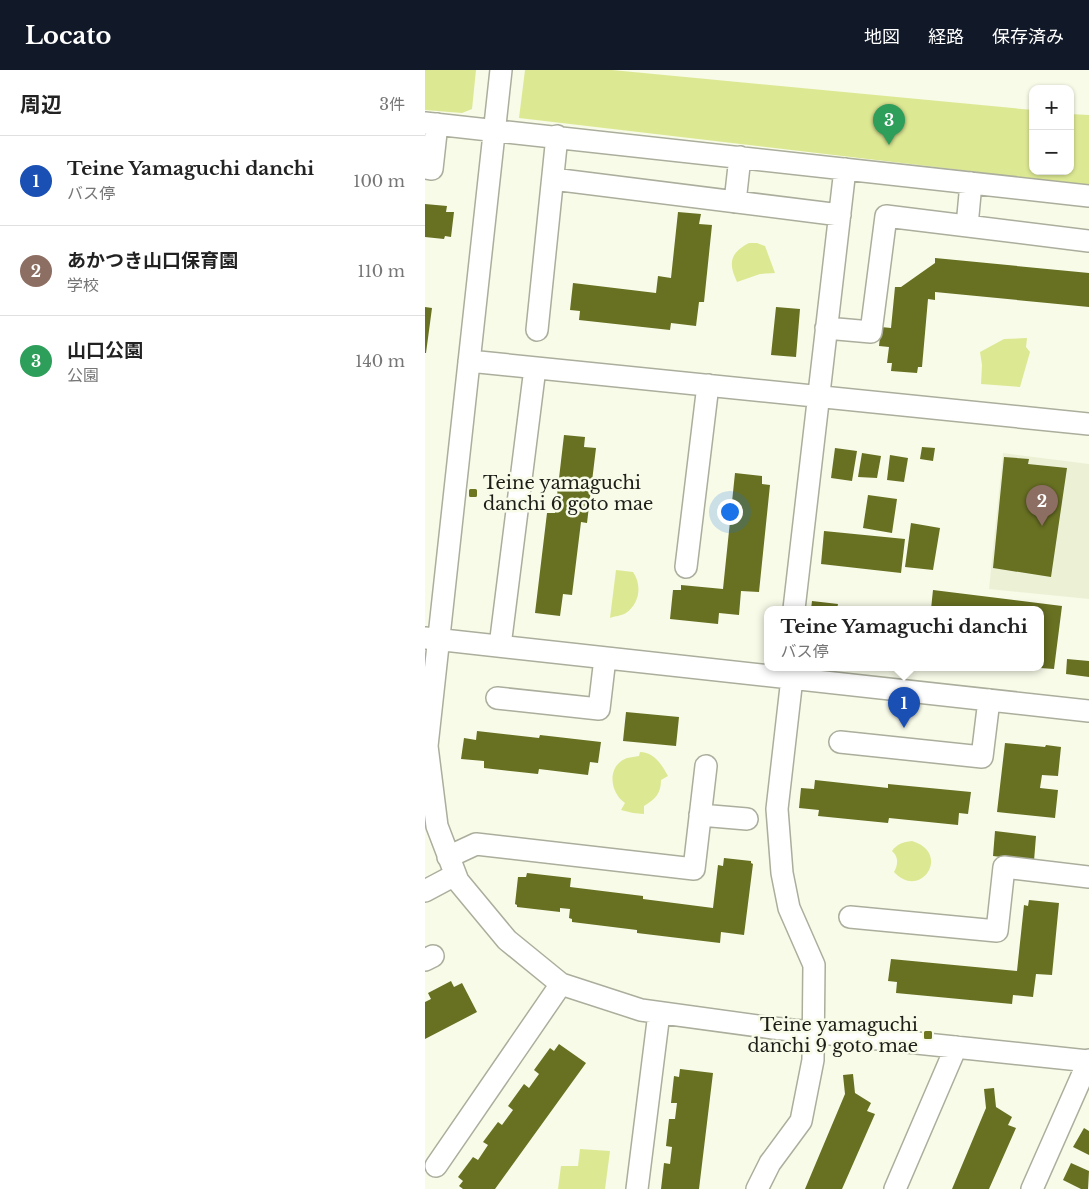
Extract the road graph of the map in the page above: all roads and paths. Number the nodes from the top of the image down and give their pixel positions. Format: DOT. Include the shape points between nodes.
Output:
graph roads {
  1 [pos="501,70"];
  2 [pos="431,123"];
  3 [pos="495,130"];
  4 [pos="557,136"];
  5 [pos="740,157"];
  6 [pos="425,168"];
  7 [pos="845,169"];
  8 [pos="553,179"];
  9 [pos="971,183"];
  10 [pos="1089,196"];
  11 [pos="735,202"];
  12 [pos="839,215"];
  13 [pos="967,226"];
  14 [pos="1089,241"];
  15 [pos="826,328"];
  16 [pos="537,330"];
  17 [pos="469,361"];
  18 [pos="535,368"];
  19 [pos="708,385"];
  20 [pos="819,396"];
  21 [pos="1089,424"];
  22 [pos="686,567"];
  23 [pos="794,606"];
  24 [pos="432,639"];
  25 [pos="500,646"];
  26 [pos="605,658"];
  27 [pos="789,674"];
  28 [pos="497,698"];
  29 [pos="989,700"];
  30 [pos="1089,711"];
  31 [pos="840,742"];
  32 [pos="706,766"];
  33 [pos="700,815"];
  34 [pos="747,819"];
  35 [pos="452,866"];
  36 [pos="1089,877"];
  37 [pos="425,891"];
  38 [pos="850,917"];
  39 [pos="561,984"];
  40 [pos="659,1013"];
  41 [pos="813,1032"];
  42 [pos="956,1047"];
  43 [pos="1089,1060"];
  44 [pos="436,1166"];
  45 [pos="637,1189"];
  46 [pos="757,1189"];
  47 [pos="895,1189"];
  48 [pos="1032,1189"];
  1 -- 3 [label="street"];
  2 -- 3 [label="street"];
  2 -- 6 [label="street" via="433,169"];
  3 -- 4 [label="street"];
  3 -- 17 [label="street"];
  4 -- 5 [label="street"];
  4 -- 8 [label="street"];
  5 -- 7 [label="street"];
  5 -- 11 [label="street"];
  7 -- 9 [label="street"];
  7 -- 12 [label="street"];
  8 -- 11 [label="street"];
  8 -- 16 [label="street"];
  9 -- 10 [label="street"];
  9 -- 13 [label="street"];
  11 -- 12 [label="street"];
  12 -- 15 [label="street"];
  13 -- 14 [label="street"];
  13 -- 15 [label="street" via="886,216 871,332"];
  15 -- 20 [label="street"];
  17 -- 18 [label="street"];
  17 -- 24 [label="street"];
  18 -- 19 [label="street"];
  18 -- 25 [label="street"];
  19 -- 20 [label="street"];
  19 -- 22 [label="street"];
  20 -- 21 [label="street"];
  20 -- 23 [label="street"];
  24 -- 25 [label="street"];
  24 -- 35 [label="street" via="427,746 437,826"];
  25 -- 26 [label="street"];
  26 -- 27 [label="street"];
  26 -- 28 [label="street" via="599,709"];
  27 -- 29 [label="street"];
  27 -- 41 [label="street" via="777,809 782,873 789,908 814,965"];
  29 -- 30 [label="street"];
  29 -- 31 [label="street" via="982,757"];
  32 -- 33 [label="street"];
  33 -- 34 [label="street"];
  33 -- 35 [label="street" via="694,869 476,844"];
  35 -- 37 [label="street"];
  35 -- 39 [label="street" via="458,881 507,940"];
  36 -- 38 [label="street" via="1004,867 997,930"];
  39 -- 40 [label="street"];
  39 -- 44 [label="street"];
  40 -- 41 [label="street"];
  40 -- 45 [label="street"];
  41 -- 42 [label="street"];
  41 -- 46 [label="street" via="813,1060 801,1121 769,1163"];
  42 -- 43 [label="street"];
  42 -- 47 [label="street"];
  43 -- 48 [label="street"];
}
